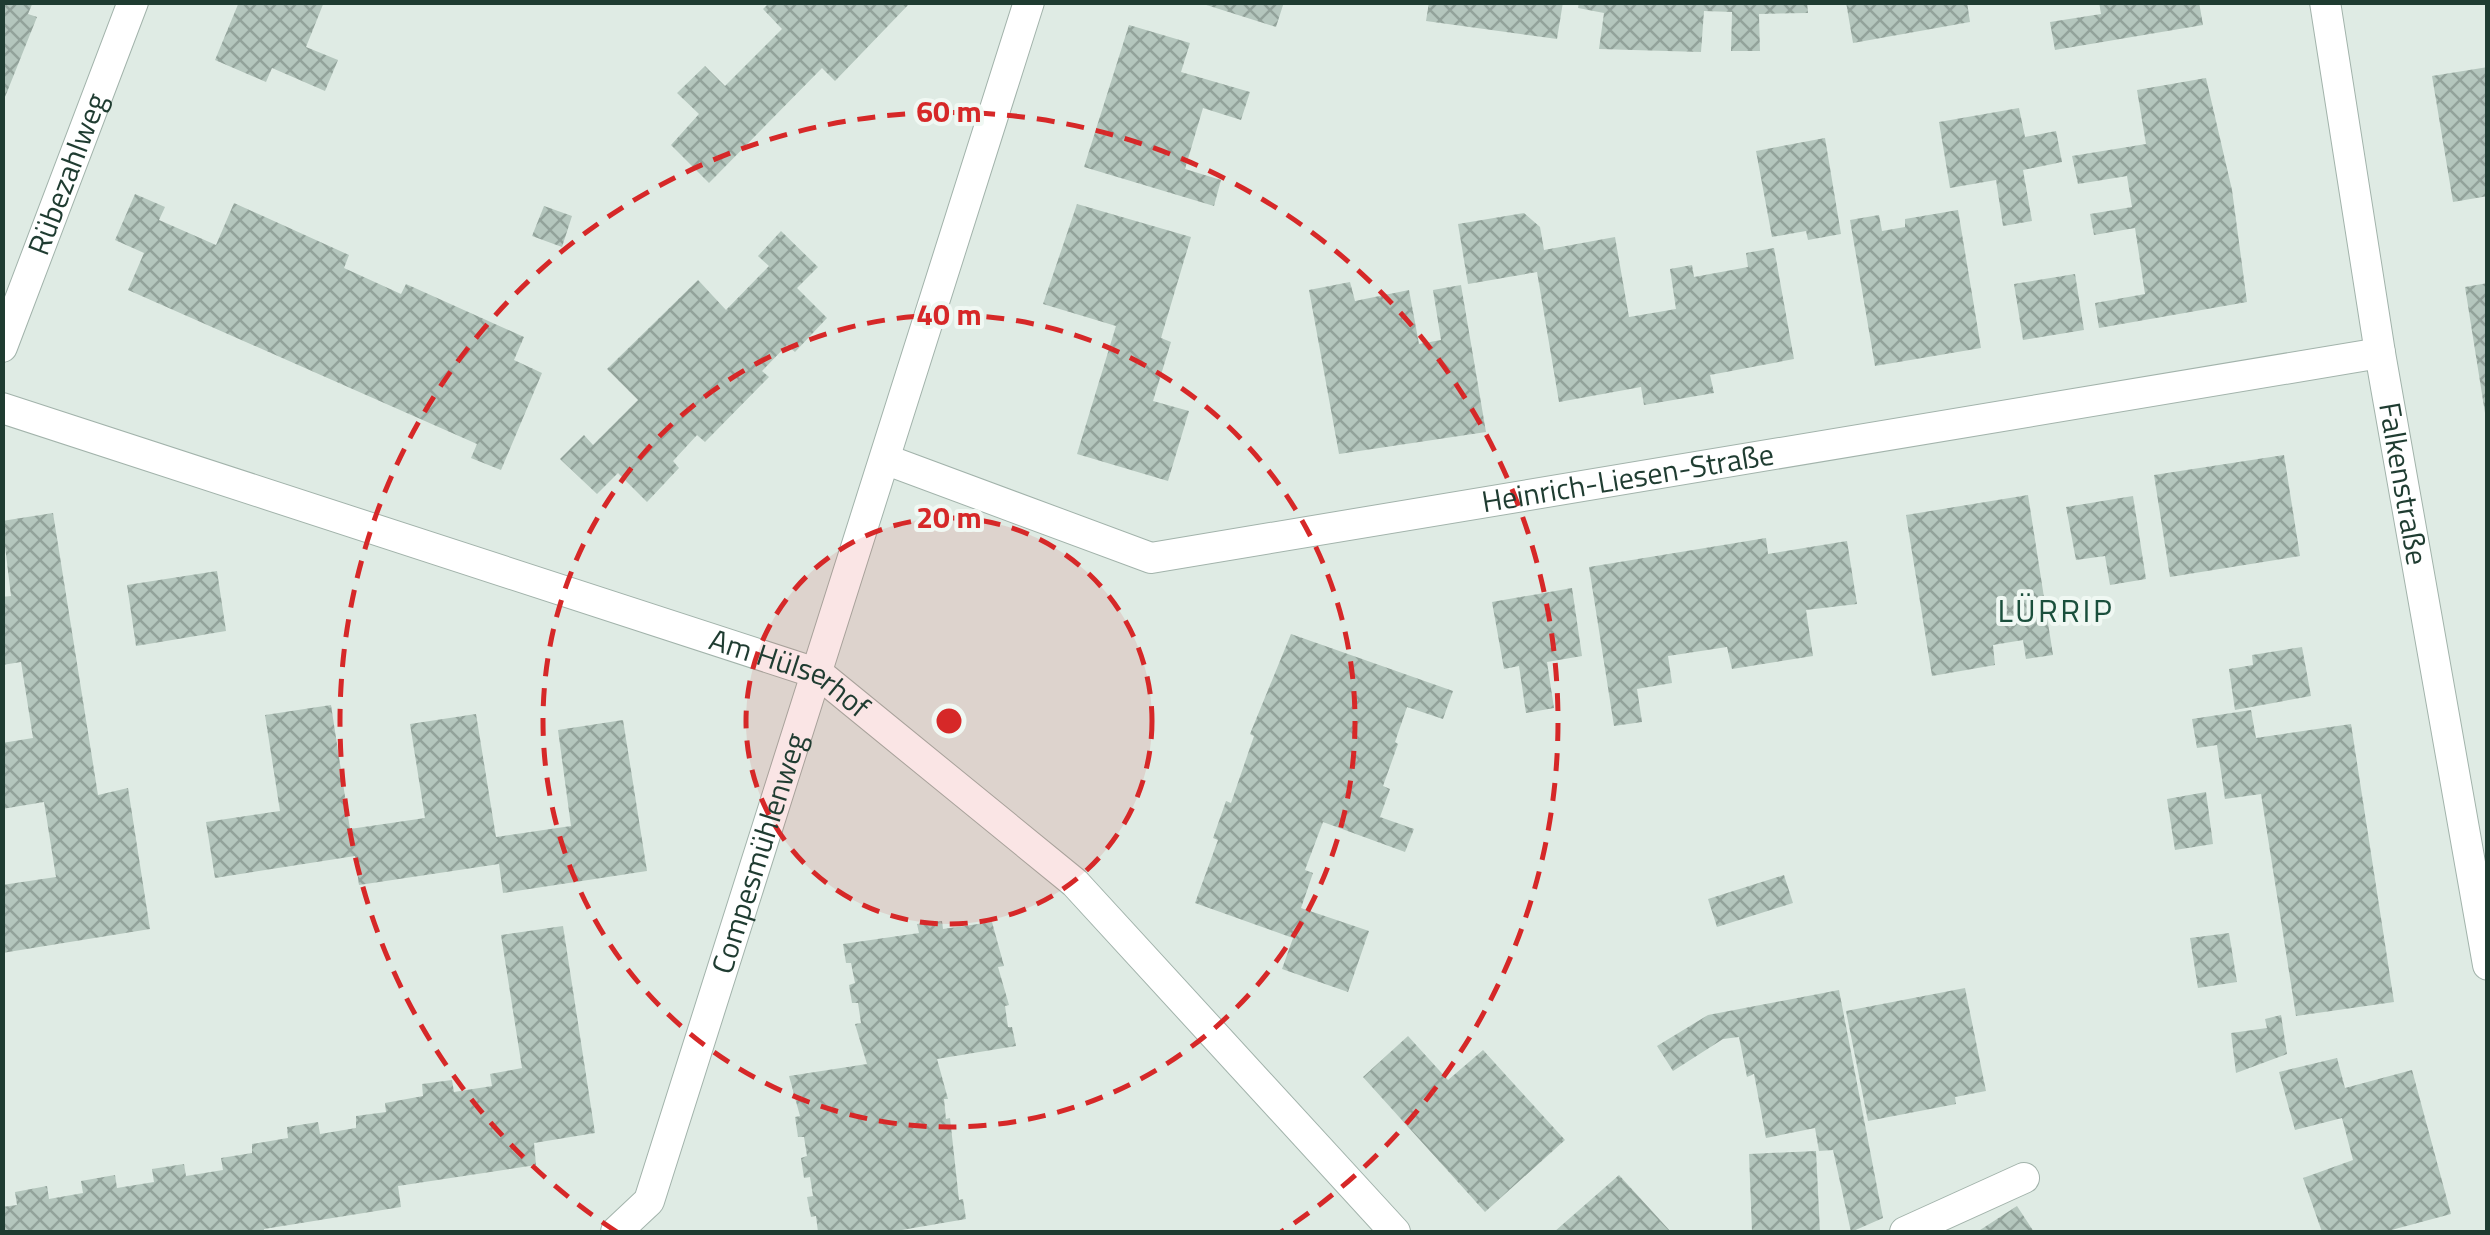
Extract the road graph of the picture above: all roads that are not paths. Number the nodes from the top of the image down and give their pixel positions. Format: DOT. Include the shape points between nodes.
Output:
graph roads {
  1 [pos="132,2"];
  2 [pos="1029,2"];
  3 [pos="2325,2"];
  4 [pos="2,347"];
  5 [pos="2380,353"];
  6 [pos="2,408"];
  7 [pos="887,460"];
  8 [pos="820,674"];
  9 [pos="2488,965"];
  10 [pos="2024,1178"];
  11 [pos="616,1232"];
  12 [pos="1395,1232"];
  13 [pos="1906,1232"];
  1 -- 4 [label="street, Rübezahlweg"];
  2 -- 7 [label="street, Compesmühlenweg"];
  3 -- 5 [label="street, Falkenstraße"];
  5 -- 7 [label="street, Heinrich-Liesen-Straße" via="1151,558"];
  5 -- 9 [label="street, Falkenstraße"];
  6 -- 8 [label="street, Am Hülserhof"];
  7 -- 8 [label="street, Compesmühlenweg"];
  8 -- 11 [label="street, Compesmühlenweg" via="649,1200"];
  8 -- 12 [label="street, Am Hülserhof" via="1076,883"];
  10 -- 13 [label="street"];
}
